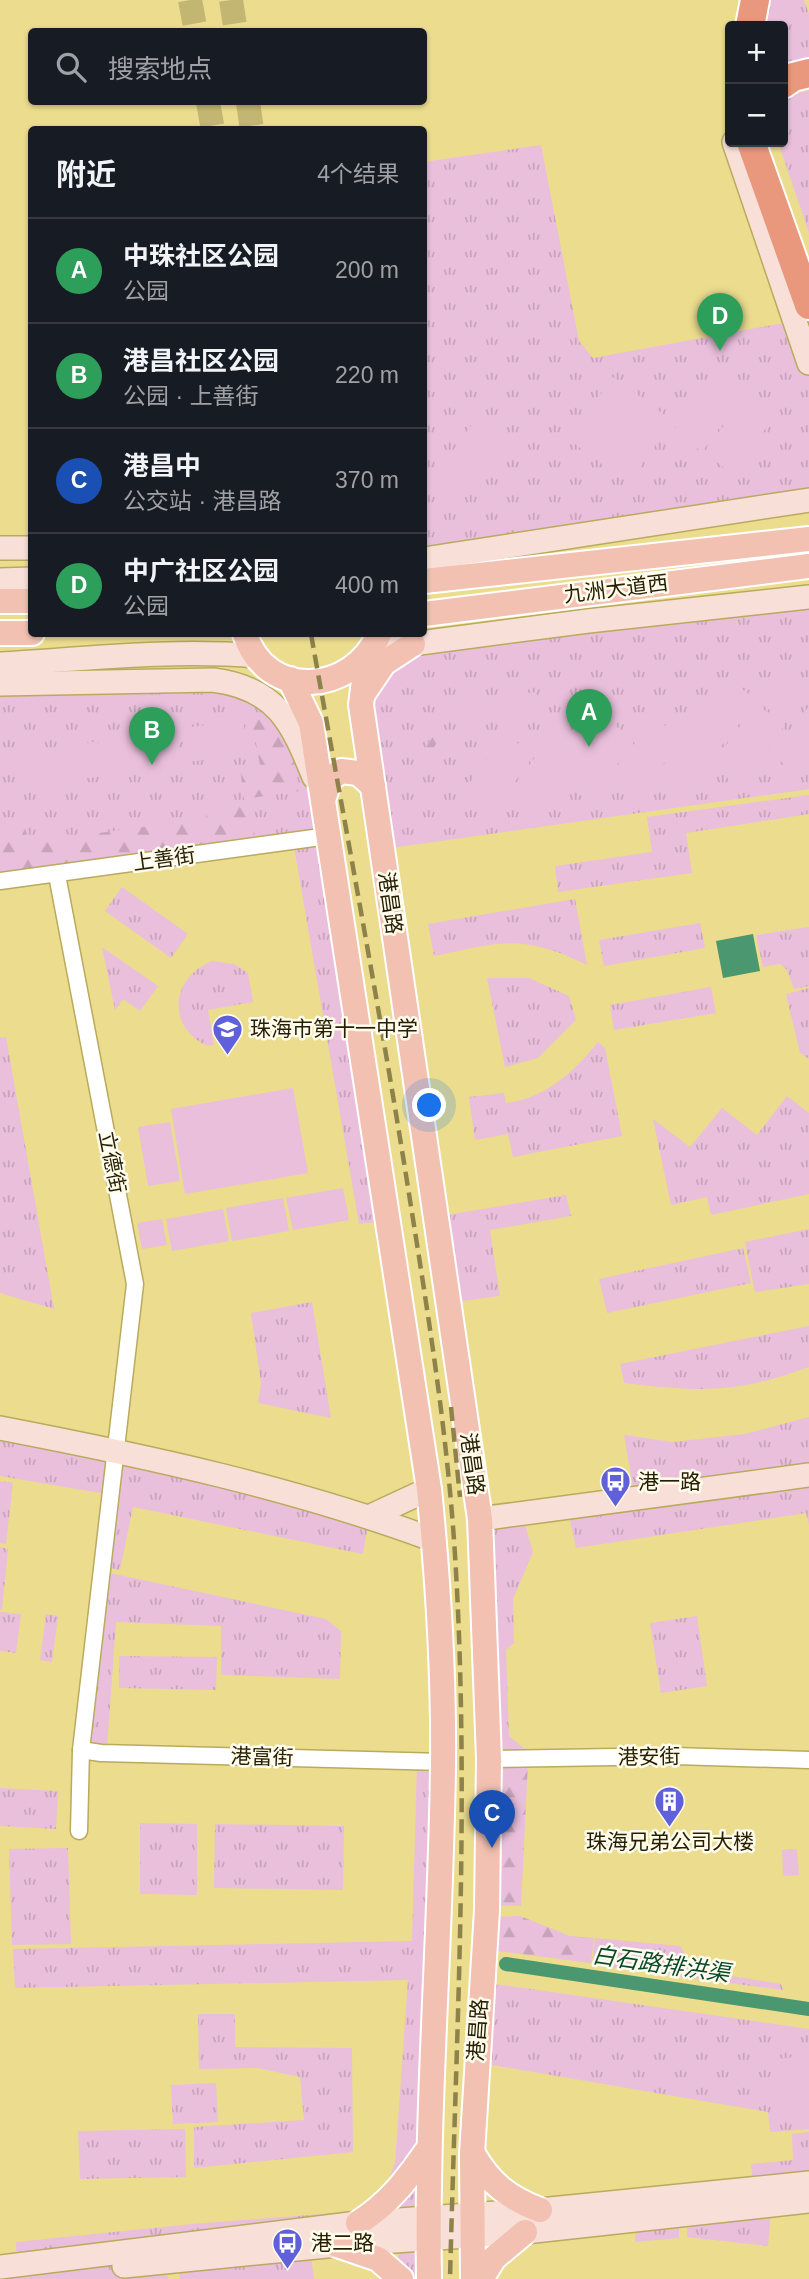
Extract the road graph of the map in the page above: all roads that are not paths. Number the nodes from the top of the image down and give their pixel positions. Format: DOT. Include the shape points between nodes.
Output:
graph roads {
  1 [pos="755,0"];
  2 [pos="751,21"];
  3 [pos="809,73"];
  4 [pos="788,80"];
  5 [pos="736,147"];
  6 [pos="753,147"];
  7 [pos="768,147"];
  8 [pos="809,267"];
  9 [pos="809,305"];
  10 [pos="809,363"];
  11 [pos="809,500"];
  12 [pos="809,539"];
  13 [pos="0,548"];
  14 [pos="28,548"];
  15 [pos="427,559"];
  16 [pos="809,566"];
  17 [pos="28,579"];
  18 [pos="0,580"];
  19 [pos="427,581"];
  20 [pos="809,597"];
  21 [pos="0,601"];
  22 [pos="28,601"];
  23 [pos="427,614"];
  24 [pos="0,633"];
  25 [pos="28,633"];
  26 [pos="246,637"];
  27 [pos="377,637"];
  28 [pos="414,644"];
  29 [pos="256,656"];
  30 [pos="367,656"];
  31 [pos="0,664"];
  32 [pos="290,679"];
  33 [pos="0,684"];
  34 [pos="361,705"];
  35 [pos="373,786"];
  36 [pos="323,800"];
  37 [pos="328,836"];
  38 [pos="57,875"];
  39 [pos="0,881"];
  40 [pos="0,1428"];
  41 [pos="116,1451"];
  42 [pos="809,1475"];
  43 [pos="429,1489"];
  44 [pos="371,1516"];
  45 [pos="481,1520"];
  46 [pos="434,1540"];
  47 [pos="80,1750"];
  48 [pos="489,1759"];
  49 [pos="809,1760"];
  50 [pos="443,1762"];
  51 [pos="79,1831"];
  52 [pos="429,2148"];
  53 [pos="472,2154"];
  54 [pos="809,2183"];
  55 [pos="809,2201"];
  56 [pos="540,2210"];
  57 [pos="358,2222"];
  58 [pos="473,2225"];
  59 [pos="428,2229"];
  60 [pos="525,2232"];
  61 [pos="337,2245"];
  62 [pos="170,2262"];
  63 [pos="0,2267"];
  64 [pos="16,2279"];
  65 [pos="401,2279"];
  66 [pos="429,2279"];
  67 [pos="472,2279"];
  68 [pos="481,2279"];
  1 -- 2 [label="highway"];
  3 -- 4 [label="highway"];
  5 -- 10 [label="street"];
  6 -- 9 [label="highway"];
  7 -- 8 [label="highway"];
  11 -- 15 [label="street"];
  12 -- 19 [label="main road, 九洲大道西"];
  13 -- 14 [label="street"];
  16 -- 23 [label="main road, 九洲大道西"];
  17 -- 18 [label="street"];
  20 -- 28 [label="street"];
  21 -- 22 [label="main road"];
  24 -- 25 [label="main road"];
  26 -- 29 [label="main road"];
  27 -- 30 [label="main road"];
  28 -- 30 [label="street"];
  28 -- 34 [label="main road" via="374,674"];
  29 -- 31 [label="street" via="215,652"];
  29 -- 32 [label="main road"];
  30 -- 32 [label="main road" via="331,680 310,683"];
  30 -- 34 [label="main road, 港昌路"];
  32 -- 36 [label="main road, 港昌路" via="311,723"];
  33 -- 36 [label="street" via="214,680 246,686 287,719"];
  34 -- 35 [label="main road, 港昌路"];
  35 -- 36 [label="main road" via="358,774 341,771 330,779"];
  35 -- 45 [label="main road, 港昌路"];
  36 -- 37 [label="main road, 港昌路"];
  37 -- 38 [label="street, 上善街"];
  37 -- 43 [label="main road, 港昌路"];
  38 -- 39 [label="street, 上善街"];
  38 -- 41 [label="street, 立德街" via="135,1284"];
  40 -- 41 [label="street"];
  41 -- 44 [label="street"];
  41 -- 47 [label="street"];
  42 -- 45 [label="street"];
  43 -- 44 [label="street"];
  43 -- 46 [label="main road, 港昌路"];
  44 -- 46 [label="street"];
  45 -- 48 [label="main road, 港昌路"];
  46 -- 50 [label="main road, 港昌路"];
  47 -- 50 [label="street, 港富街"];
  47 -- 51 [label="street"];
  48 -- 49 [label="street, 港安街" via="676,1756"];
  48 -- 53 [label="main road, 港昌路" via="487,1910"];
  50 -- 52 [label="main road, 港昌路"];
  52 -- 57 [label="main road" via="386,2204"];
  52 -- 59 [label="main road, 港昌路"];
  53 -- 56 [label="main road" via="503,2193"];
  53 -- 58 [label="main road, 港昌路"];
  54 -- 56 [label="street"];
  55 -- 60 [label="street"];
  56 -- 58 [label="street"];
  57 -- 59 [label="street"];
  57 -- 62 [label="street"];
  58 -- 59 [label="street"];
  58 -- 60 [label="street"];
  58 -- 67 [label="main road, 港昌路"];
  59 -- 61 [label="street"];
  59 -- 66 [label="main road, 港昌路"];
  60 -- 68 [label="main road" via="494,2258"];
  61 -- 62 [label="street"];
  61 -- 65 [label="main road" via="378,2259"];
  62 -- 63 [label="street"];
  62 -- 64 [label="street"];
}
